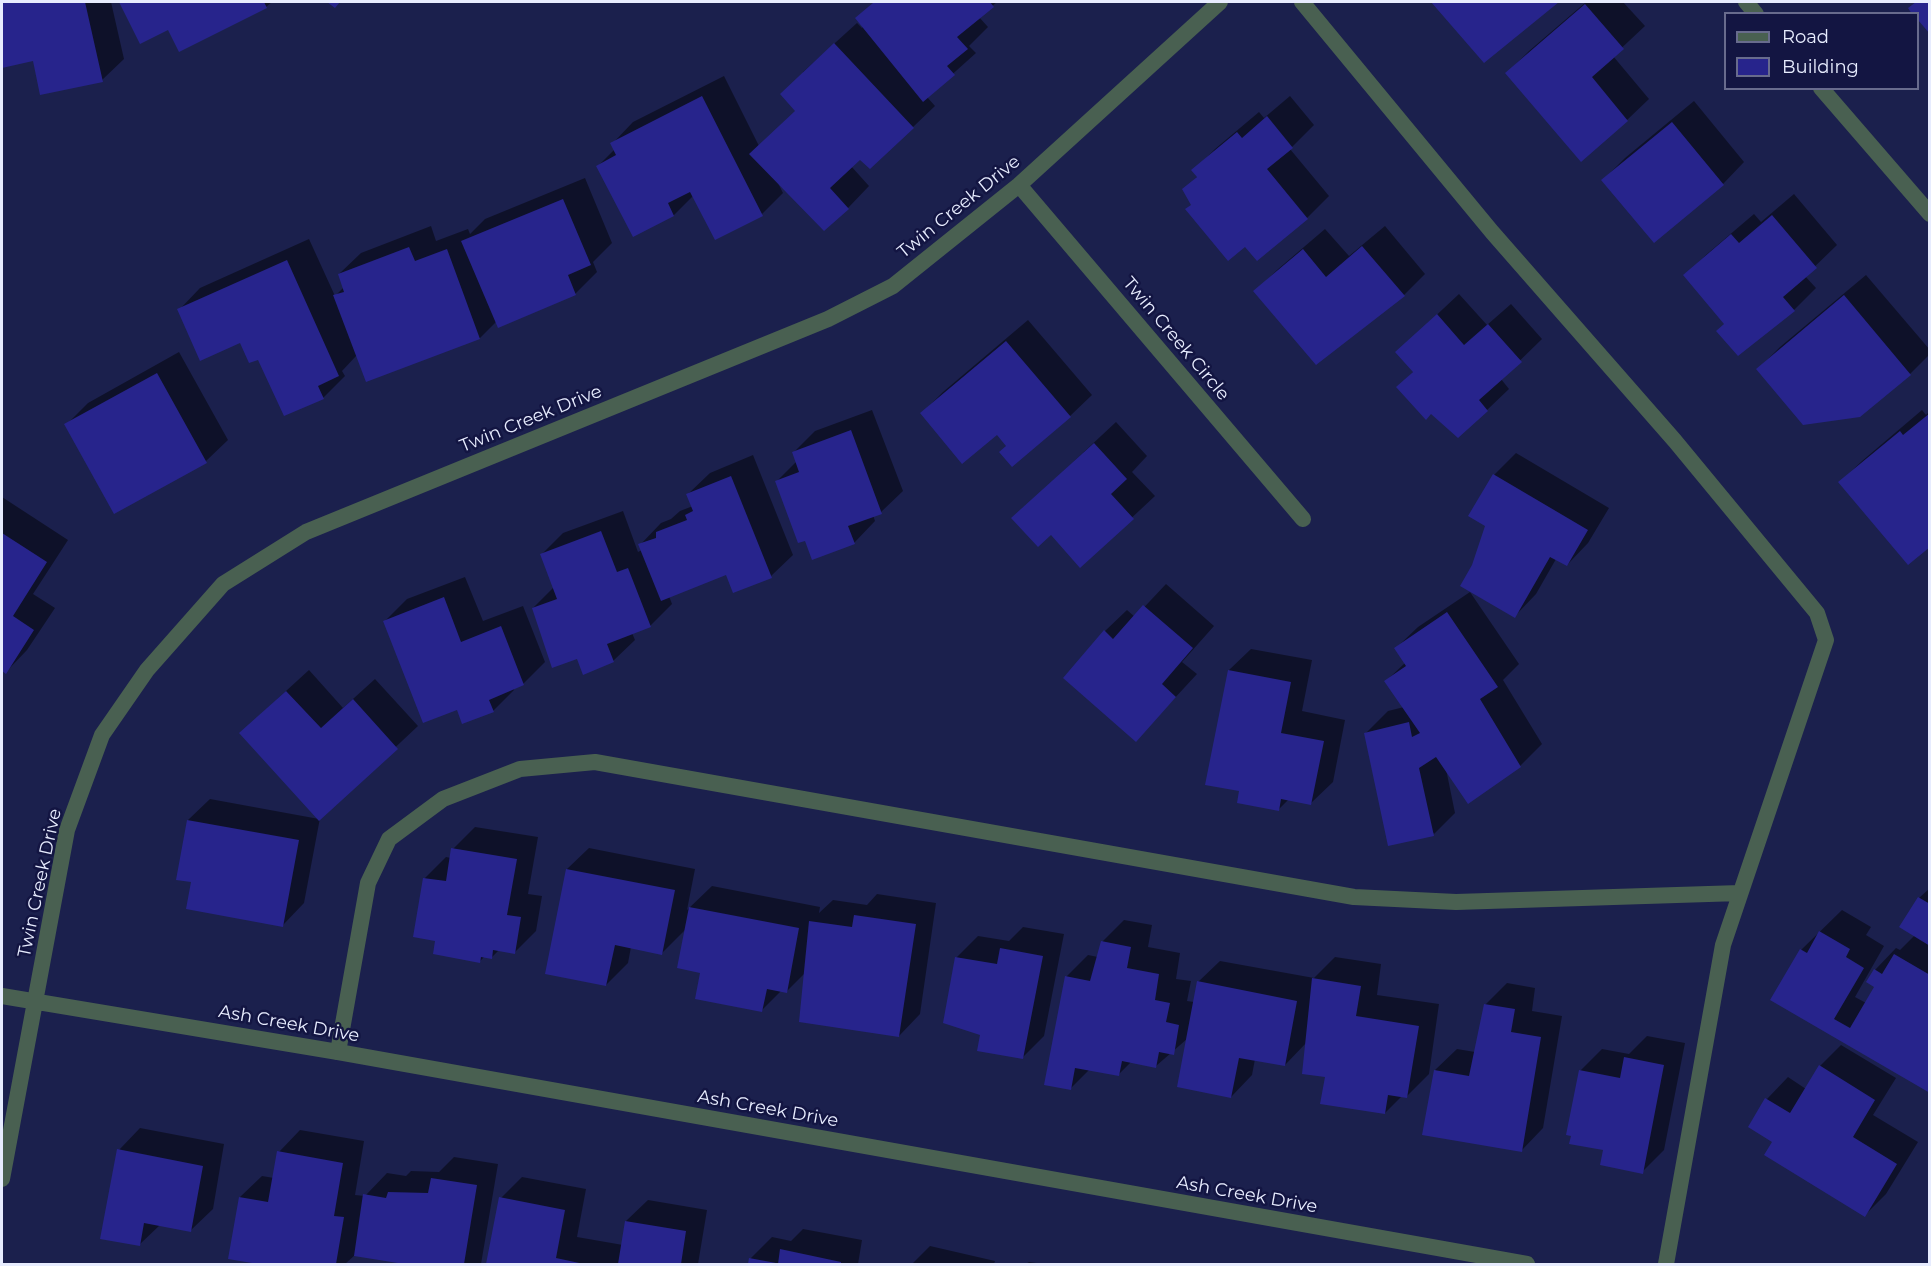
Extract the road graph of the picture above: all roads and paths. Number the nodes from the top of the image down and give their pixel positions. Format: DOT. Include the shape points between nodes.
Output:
graph roads {
  1 [pos="1220,2"];
  2 [pos="1302,2"];
  3 [pos="1823,90"];
  4 [pos="1019,185"];
  5 [pos="1929,214"];
  6 [pos="1303,519"];
  7 [pos="1740,893"];
  8 [pos="2,996"];
  9 [pos="35,1002"];
  10 [pos="338,1052"];
  11 [pos="2,1179"];
  12 [pos="1527,1264"];
  13 [pos="1666,1264"];
  1 -- 4 [label="street, Twin Creek Drive"];
  2 -- 7 [label="street" via="1817,613 1827,640"];
  3 -- 5 [label="street"];
  4 -- 6 [label="street, Twin Creek Circle"];
  4 -- 9 [label="street, Twin Creek Drive" via="893,286 828,319 306,532 223,584 147,670 102,735 67,830"];
  7 -- 10 [label="street" via="1456,902 1354,897 595,762 520,769 443,799 389,839 368,883"];
  7 -- 13 [label="street" via="1723,945"];
  8 -- 9 [label="street, Ash Creek Drive"];
  9 -- 10 [label="street, Ash Creek Drive"];
  9 -- 11 [label="street, Twin Creek Drive"];
  10 -- 12 [label="street, Ash Creek Drive"];
}
